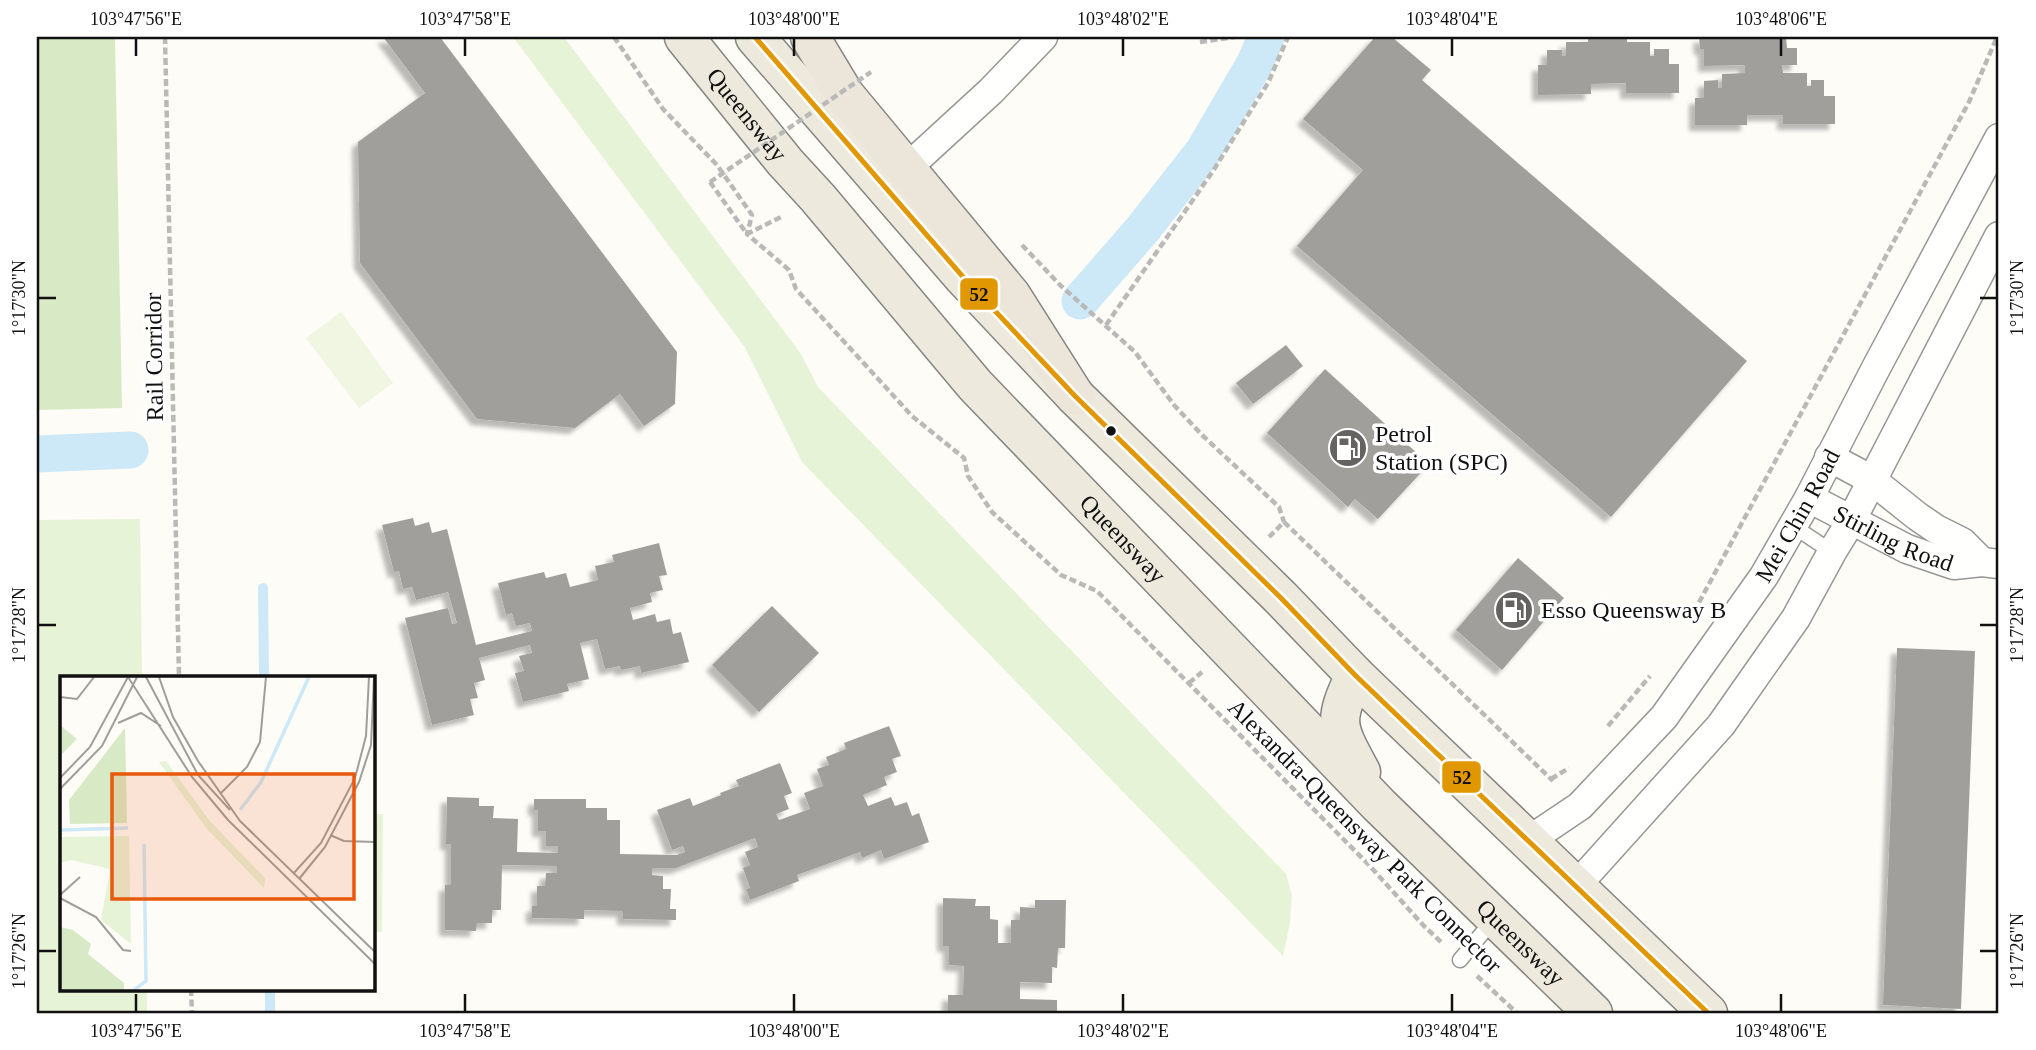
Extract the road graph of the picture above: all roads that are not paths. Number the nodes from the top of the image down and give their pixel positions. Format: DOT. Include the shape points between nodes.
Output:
graph roads {
  1 [pos="684,37"];
  2 [pos="755,37"];
  3 [pos="810,37"];
  4 [pos="1043,37"];
  5 [pos="1999,138"];
  6 [pos="905,169"];
  7 [pos="1999,236"];
  8 [pos="1075,396"];
  9 [pos="1829,457"];
  10 [pos="1872,480"];
  11 [pos="1809,498"];
  12 [pos="1851,521"];
  13 [pos="1793,526"];
  14 [pos="1832,552"];
  15 [pos="1991,563"];
  16 [pos="1355,675"];
  17 [pos="1379,805"];
  18 [pos="1528,841"];
  19 [pos="1576,886"];
  20 [pos="1495,918"];
  21 [pos="1460,960"];
  22 [pos="1704,1012"];
  23 [pos="1593,1013"];
  1 -- 17 [label="main road, Queensway" via="975,385"];
  2 -- 8 [label="main road" via="964,278"];
  3 -- 6 [label="highway" via="845,94"];
  4 -- 6 [label="street"];
  5 -- 9 [label="street, Mei Chin Road"];
  6 -- 8 [label="highway" via="1012,295"];
  7 -- 10 [label="street, Mei Chin Road"];
  8 -- 16 [label="main road"];
  9 -- 10 [label="street, Stirling Road"];
  9 -- 11 [label="street, Mei Chin Road"];
  10 -- 12 [label="street, Mei Chin Road"];
  10 -- 15 [label="street, Stirling Road" via="1917,516"];
  11 -- 12 [label="street, Stirling Road"];
  11 -- 13 [label="street, Mei Chin Road"];
  12 -- 14 [label="street, Mei Chin Road"];
  12 -- 15 [label="street, Stirling Road" via="1907,549 1954,565"];
  13 -- 14 [label="lane"];
  13 -- 18 [label="street, Mei Chin Road" via="1764,576 1664,717 1580,806"];
  14 -- 19 [label="street, Mei Chin Road" via="1796,618 1721,724"];
  16 -- 17 [label="main road" via="1341,704 1339,721 1343,738"];
  16 -- 18 [label="main road"];
  17 -- 20 [label="main road, Queensway"];
  18 -- 19 [label="main road"];
  19 -- 22 [label="main road"];
  20 -- 21 [label="lane"];
  20 -- 23 [label="main road, Queensway"];
}
